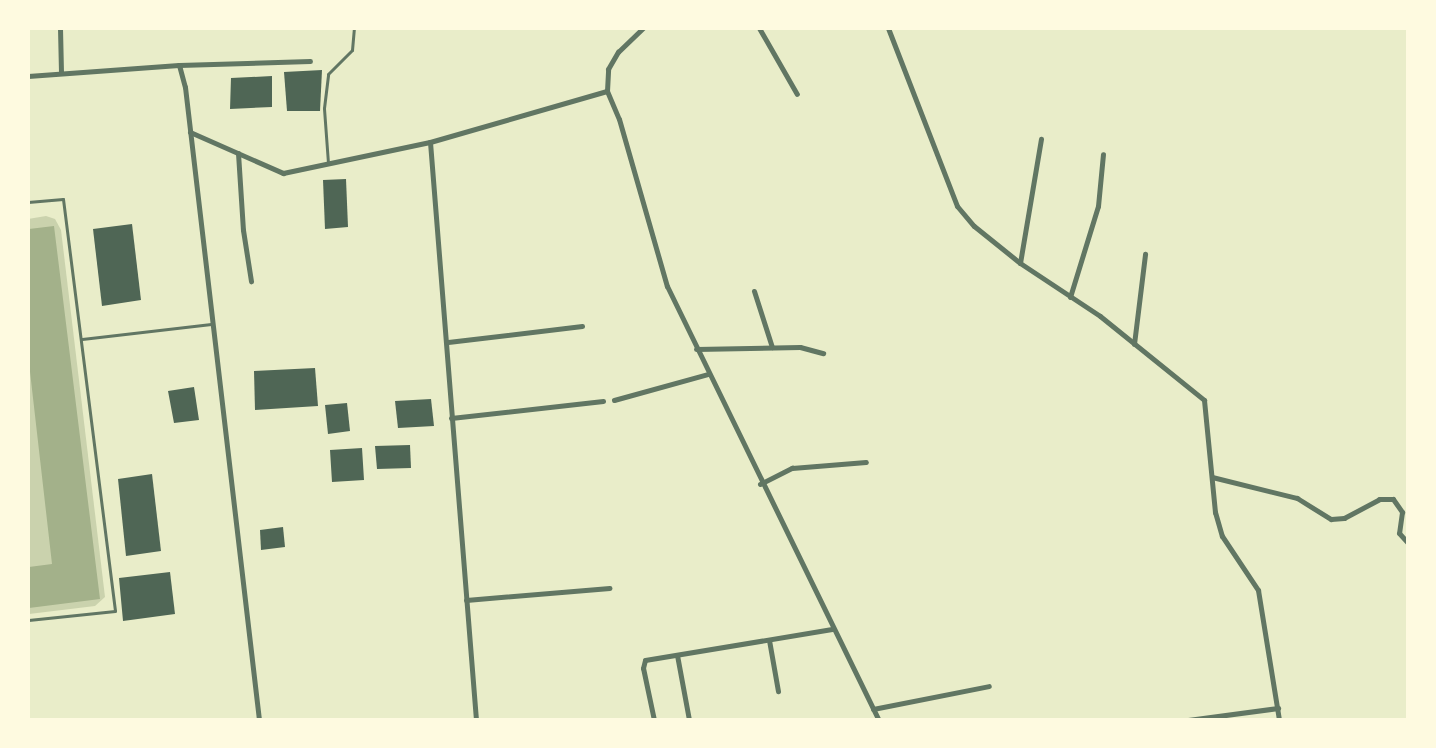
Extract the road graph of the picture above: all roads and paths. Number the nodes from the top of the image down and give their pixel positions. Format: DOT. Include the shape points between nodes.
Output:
graph roads {
  1 [pos="60,28"];
  2 [pos="354,28"];
  3 [pos="643,28"];
  4 [pos="759,28"];
  5 [pos="888,28"];
  6 [pos="310,61"];
  7 [pos="179,66"];
  8 [pos="61,73"];
  9 [pos="28,76"];
  10 [pos="607,92"];
  11 [pos="797,94"];
  12 [pos="190,132"];
  13 [pos="1041,139"];
  14 [pos="430,142"];
  15 [pos="238,153"];
  16 [pos="1103,154"];
  17 [pos="328,164"];
  18 [pos="28,202"];
  19 [pos="1145,254"];
  20 [pos="1020,263"];
  21 [pos="252,281"];
  22 [pos="754,291"];
  23 [pos="1070,297"];
  24 [pos="211,324"];
  25 [pos="582,326"];
  26 [pos="82,339"];
  27 [pos="448,342"];
  28 [pos="1134,344"];
  29 [pos="772,346"];
  30 [pos="696,349"];
  31 [pos="823,353"];
  32 [pos="708,374"];
  33 [pos="614,400"];
  34 [pos="603,401"];
  35 [pos="451,418"];
  36 [pos="866,462"];
  37 [pos="1212,477"];
  38 [pos="760,484"];
  39 [pos="1407,543"];
  40 [pos="609,588"];
  41 [pos="466,600"];
  42 [pos="28,620"];
  43 [pos="833,629"];
  44 [pos="769,640"];
  45 [pos="676,655"];
  46 [pos="989,686"];
  47 [pos="778,691"];
  48 [pos="873,708"];
  49 [pos="1278,708"];
  50 [pos="259,720"];
  51 [pos="476,720"];
  52 [pos="654,720"];
  53 [pos="689,720"];
  54 [pos="879,720"];
  55 [pos="1188,720"];
  56 [pos="1279,720"];
  1 -- 8 [label="street"];
  2 -- 17 [label="lane" via="352,50 328,74 324,108"];
  3 -- 10 [label="street" via="618,52 608,69"];
  4 -- 11 [label="street"];
  5 -- 20 [label="street" via="957,206 974,226"];
  6 -- 7 [label="street"];
  7 -- 8 [label="street"];
  7 -- 12 [label="street"];
  8 -- 9 [label="street"];
  10 -- 14 [label="street"];
  10 -- 30 [label="street" via="619,119 667,286"];
  12 -- 15 [label="street"];
  12 -- 24 [label="street"];
  13 -- 20 [label="street"];
  14 -- 17 [label="street"];
  14 -- 27 [label="street"];
  15 -- 17 [label="street" via="282,173"];
  15 -- 21 [label="street" via="243,230"];
  16 -- 23 [label="street" via="1098,206"];
  18 -- 26 [label="lane" via="63,199"];
  19 -- 28 [label="street"];
  20 -- 23 [label="street"];
  22 -- 29 [label="street"];
  23 -- 28 [label="street"];
  24 -- 26 [label="lane"];
  24 -- 50 [label="street"];
  25 -- 27 [label="street"];
  26 -- 42 [label="lane" via="115,611"];
  27 -- 35 [label="street"];
  28 -- 37 [label="street" via="1204,400"];
  29 -- 30 [label="street"];
  29 -- 31 [label="street"];
  30 -- 32 [label="street"];
  32 -- 33 [label="street"];
  32 -- 38 [label="street"];
  34 -- 35 [label="street"];
  35 -- 41 [label="street"];
  36 -- 38 [label="street" via="792,468"];
  37 -- 39 [label="street" via="1297,498 1331,519 1344,518 1379,499 1393,499 1402,512 1399,533"];
  37 -- 49 [label="street" via="1222,536 1258,590"];
  38 -- 43 [label="street"];
  40 -- 41 [label="street"];
  41 -- 51 [label="street"];
  43 -- 44 [label="street"];
  43 -- 48 [label="street"];
  44 -- 45 [label="street"];
  44 -- 47 [label="street"];
  45 -- 52 [label="street" via="643,662"];
  45 -- 53 [label="street"];
  46 -- 48 [label="street"];
  48 -- 54 [label="street"];
  49 -- 55 [label="street"];
  49 -- 56 [label="street"];
}
